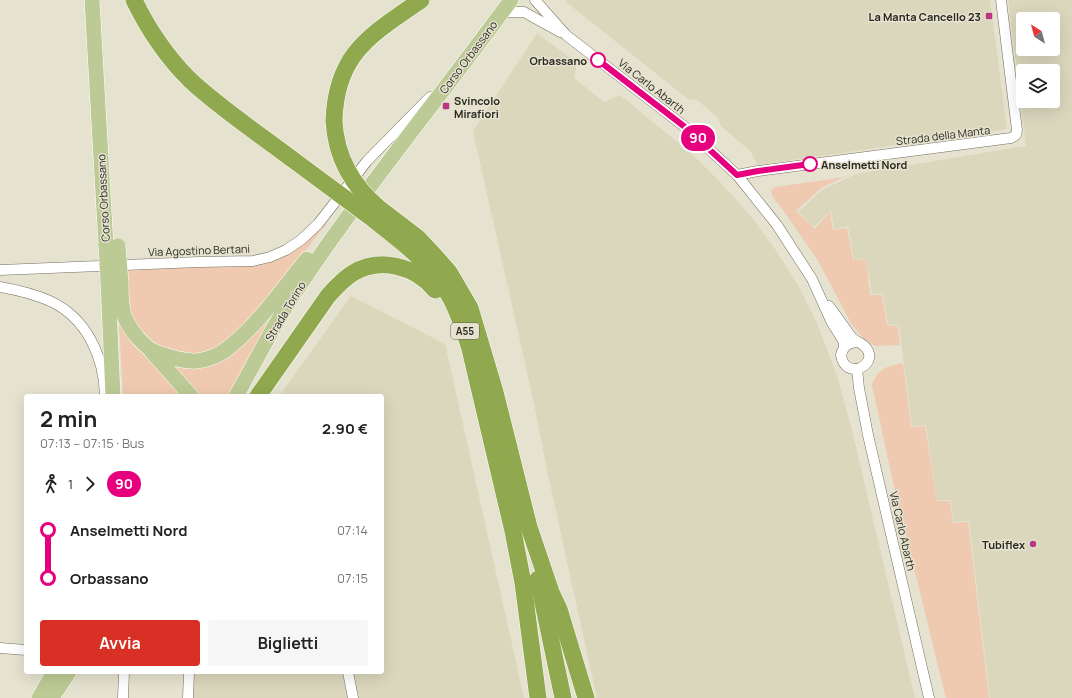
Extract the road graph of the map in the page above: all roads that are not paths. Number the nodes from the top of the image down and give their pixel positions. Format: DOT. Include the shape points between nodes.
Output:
graph roads {
  1 [pos="92,0"];
  2 [pos="134,0"];
  3 [pos="421,0"];
  4 [pos="535,0"];
  5 [pos="1000,0"];
  6 [pos="507,6"];
  7 [pos="566,35"];
  8 [pos="462,66"];
  9 [pos="737,175"];
  10 [pos="377,214"];
  11 [pos="338,230"];
  12 [pos="0,270"];
  13 [pos="114,282"];
  14 [pos="0,287"];
  15 [pos="820,293"];
  16 [pos="856,342"];
  17 [pos="844,347"];
  18 [pos="150,350"];
  19 [pos="857,369"];
  20 [pos="105,394"];
  21 [pos="113,394"];
  22 [pos="189,394"];
  23 [pos="237,394"];
  24 [pos="259,394"];
  25 [pos="500,474"];
  26 [pos="529,527"];
  27 [pos="523,583"];
  28 [pos="552,592"];
  29 [pos="0,648"];
  30 [pos="24,650"];
  31 [pos="53,674"];
  32 [pos="68,674"];
  33 [pos="124,674"];
  34 [pos="189,674"];
  35 [pos="348,674"];
  36 [pos="39,698"];
  37 [pos="52,698"];
  38 [pos="123,698"];
  39 [pos="188,698"];
  40 [pos="353,698"];
  41 [pos="538,698"];
  42 [pos="548,698"];
  43 [pos="563,698"];
  44 [pos="574,698"];
  45 [pos="586,698"];
  46 [pos="929,698"];
  1 -- 13 [label="main road, Corso Orbassano, bridge" via="104,216 112,246"];
  2 -- 10 [label="highway, bridge" via="157,40 190,80 292,159"];
  3 -- 10 [label="highway, bridge" via="368,38 344,70 338,85 334,121 338,147 350,175"];
  4 -- 7 [label="street, Via Carlo Abarth"];
  5 -- 9 [label="street, Strada della Manta" via="1016,135 1011,138"];
  6 -- 7 [label="street, Via Carlo Abarth" via="524,12"];
  6 -- 8 [label="main road, Corso Orbassano"];
  7 -- 9 [label="street, Via Carlo Abarth" via="685,127"];
  8 -- 11 [label="main road, Corso Orbassano"];
  8 -- 12 [label="street, Via Agostino Bertani" via="367,161 318,224 286,250 253,261"];
  9 -- 15 [label="street, Via Carlo Abarth" via="788,240"];
  10 -- 25 [label="highway, A55" via="430,269 456,308 470,349"];
  10 -- 26 [label="highway, A55" via="418,238 449,272 470,308 495,392"];
  11 -- 18 [label="main road" via="311,256 246,332 227,350 197,361 173,358"];
  11 -- 23 [label="main road, Strada Torino" via="292,299"];
  13 -- 18 [label="main road" via="126,319"];
  13 -- 21 [label="main road, Corso Orbassano"];
  14 -- 20 [label="street" via="52,301 76,319 97,353 102,367"];
  15 -- 16 [label="street, Via Carlo Abarth"];
  15 -- 17 [label="street, Via Carlo Abarth" via="830,321 844,342"];
  16 -- 17 [label="street"];
  16 -- 19 [label="street, Via Carlo Abarth" via="864,345 869,356 867,363"];
  17 -- 19 [label="street, Via Carlo Abarth" via="842,360 848,367"];
  18 -- 22 [label="main road"];
  19 -- 46 [label="street, Via Carlo Abarth" via="868,434"];
  24 -- 25 [label="highway" via="317,310 341,282 360,269 389,265 404,268 417,273 428,282 448,310 461,346 475,406"];
  25 -- 27 [label="highway, A55"];
  26 -- 28 [label="highway"];
  26 -- 43 [label="highway, A55" via="533,558"];
  27 -- 41 [label="highway"];
  27 -- 42 [label="highway, A55"];
  28 -- 44 [label="highway" via="554,614"];
  28 -- 45 [label="highway" via="560,609"];
  29 -- 30 [label="street"];
  31 -- 36 [label="main road"];
  32 -- 37 [label="main road"];
  33 -- 38 [label="street"];
  34 -- 39 [label="street"];
  35 -- 40 [label="street"];
}
